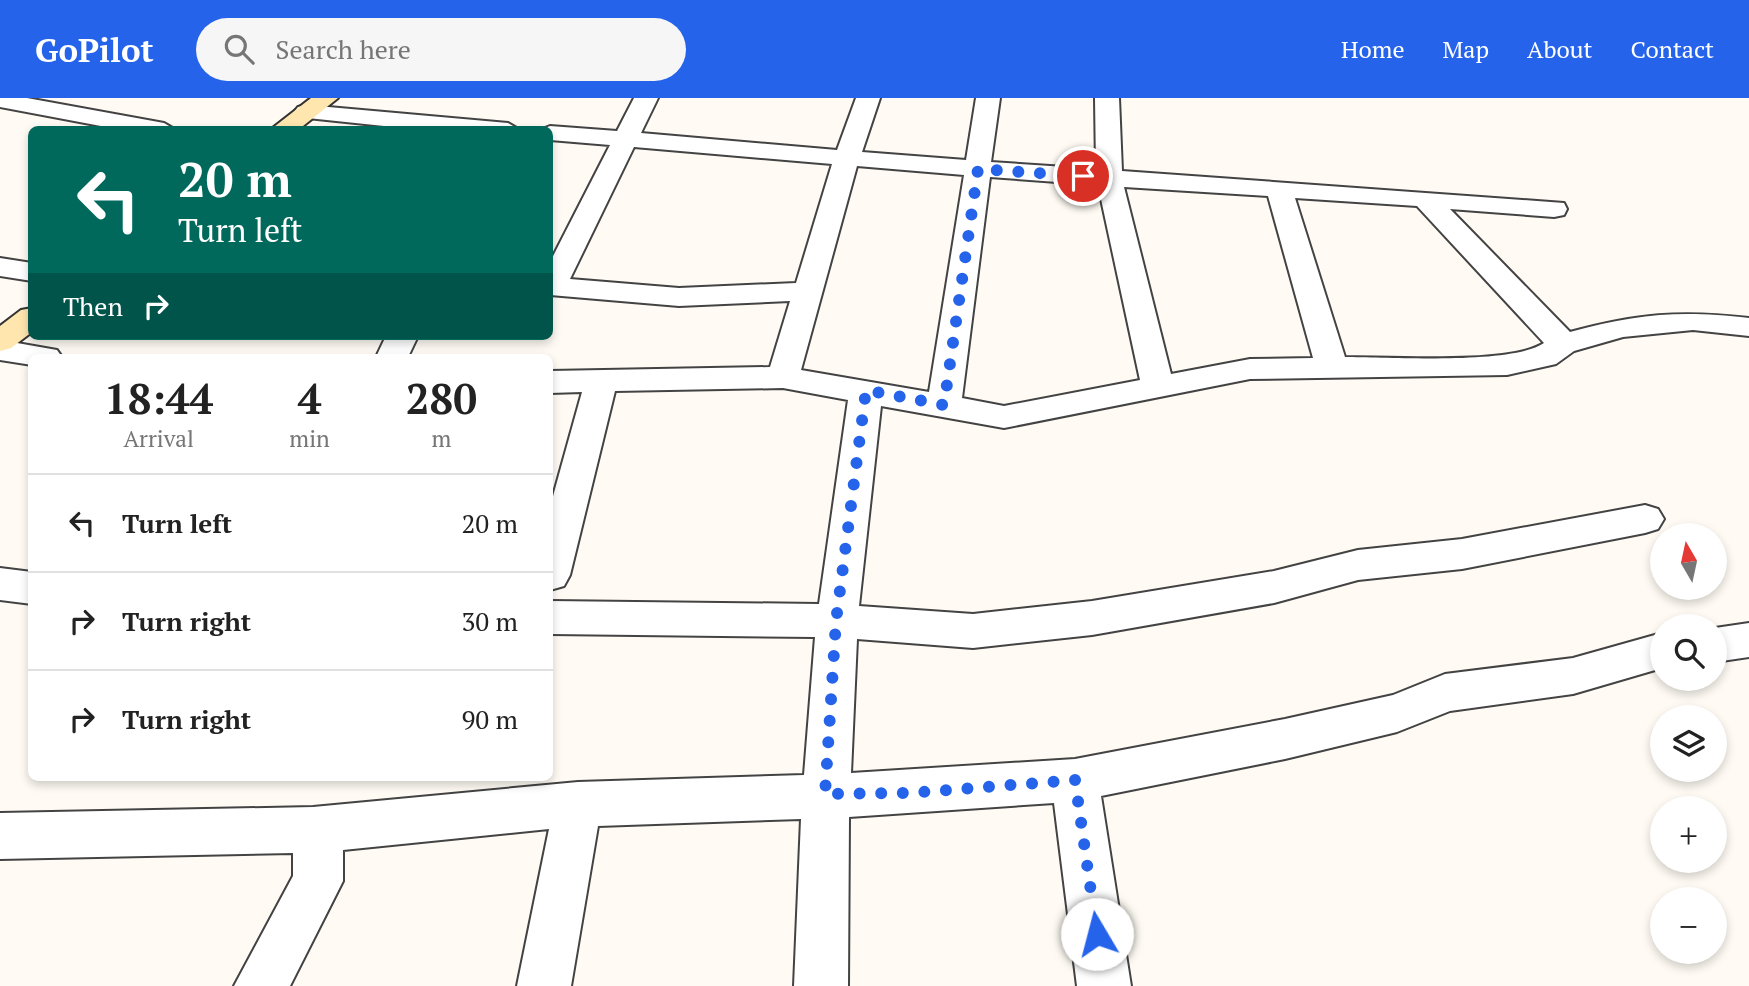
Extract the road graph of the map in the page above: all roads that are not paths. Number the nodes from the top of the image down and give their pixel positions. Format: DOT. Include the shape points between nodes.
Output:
graph roads {
  1 [pos="326,98"];
  2 [pos="646,98"];
  3 [pos="868,98"];
  4 [pos="988,98"];
  5 [pos="1107,98"];
  6 [pos="0,100"];
  7 [pos="48,103"];
  8 [pos="306,112"];
  9 [pos="10,122"];
  10 [pos="146,126"];
  11 [pos="287,126"];
  12 [pos="463,126"];
  13 [pos="553,133"];
  14 [pos="628,140"];
  15 [pos="847,158"];
  16 [pos="978,169"];
  17 [pos="1109,178"];
  18 [pos="1279,190"];
  19 [pos="1425,200"];
  20 [pos="1555,209"];
  21 [pos="0,267"];
  22 [pos="28,271"];
  23 [pos="553,282"];
  24 [pos="553,286"];
  25 [pos="808,291"];
  26 [pos="28,320"];
  27 [pos="1749,327"];
  28 [pos="0,341"];
  29 [pos="1563,344"];
  30 [pos="0,351"];
  31 [pos="28,355"];
  32 [pos="1332,369"];
  33 [pos="783,377"];
  34 [pos="602,379"];
  35 [pos="553,382"];
  36 [pos="1158,387"];
  37 [pos="866,390"];
  38 [pos="944,405"];
  39 [pos="1645,519"];
  40 [pos="553,564"];
  41 [pos="0,584"];
  42 [pos="28,588"];
  43 [pos="553,618"];
  44 [pos="836,621"];
  45 [pos="1749,639"];
  46 [pos="1727,643"];
  47 [pos="1650,655"];
  48 [pos="1075,780"];
  49 [pos="825,794"];
  50 [pos="578,804"];
  51 [pos="313,830"];
  52 [pos="0,836"];
  53 [pos="261,986"];
  54 [pos="544,986"];
  55 [pos="821,986"];
  56 [pos="1104,986"];
  1 -- 8 [label="main road"];
  2 -- 14 [label="street"];
  3 -- 15 [label="street"];
  4 -- 16 [label="street"];
  5 -- 17 [label="street"];
  6 -- 7 [label="street"];
  7 -- 9 [label="street"];
  7 -- 10 [label="street"];
  8 -- 11 [label="main road"];
  8 -- 12 [label="street"];
  13 -- 14 [label="street"];
  14 -- 15 [label="street"];
  14 -- 23 [label="street"];
  15 -- 16 [label="street"];
  15 -- 25 [label="street"];
  16 -- 17 [label="street"];
  16 -- 38 [label="street"];
  17 -- 18 [label="street"];
  17 -- 36 [label="street"];
  18 -- 19 [label="street"];
  18 -- 32 [label="street"];
  19 -- 20 [label="street"];
  19 -- 29 [label="street"];
  21 -- 22 [label="street"];
  24 -- 25 [label="street" via="679,297"];
  25 -- 33 [label="street"];
  26 -- 28 [label="main road"];
  27 -- 29 [label="street" via="1693,321 1621,328"];
  29 -- 32 [label="street" via="1545,357 1507,365"];
  30 -- 31 [label="street"];
  32 -- 36 [label="street" via="1250,369"];
  33 -- 34 [label="street"];
  33 -- 37 [label="street"];
  34 -- 35 [label="street"];
  34 -- 40 [label="street"];
  36 -- 38 [label="street" via="1004,417"];
  37 -- 38 [label="street"];
  37 -- 44 [label="street"];
  39 -- 44 [label="street" via="1462,554 1358,565 1274,587 1092,618 974,631"];
  41 -- 42 [label="street"];
  43 -- 44 [label="street"];
  44 -- 49 [label="street"];
  45 -- 46 [label="street"];
  47 -- 48 [label="street" via="1573,676 1479,686 1384,716"];
  48 -- 49 [label="street" via="910,793"];
  48 -- 56 [label="street"];
  49 -- 50 [label="street"];
  49 -- 55 [label="street"];
  50 -- 51 [label="street"];
  50 -- 54 [label="street"];
  51 -- 52 [label="street"];
  51 -- 53 [label="street" via="318,881"];
}
